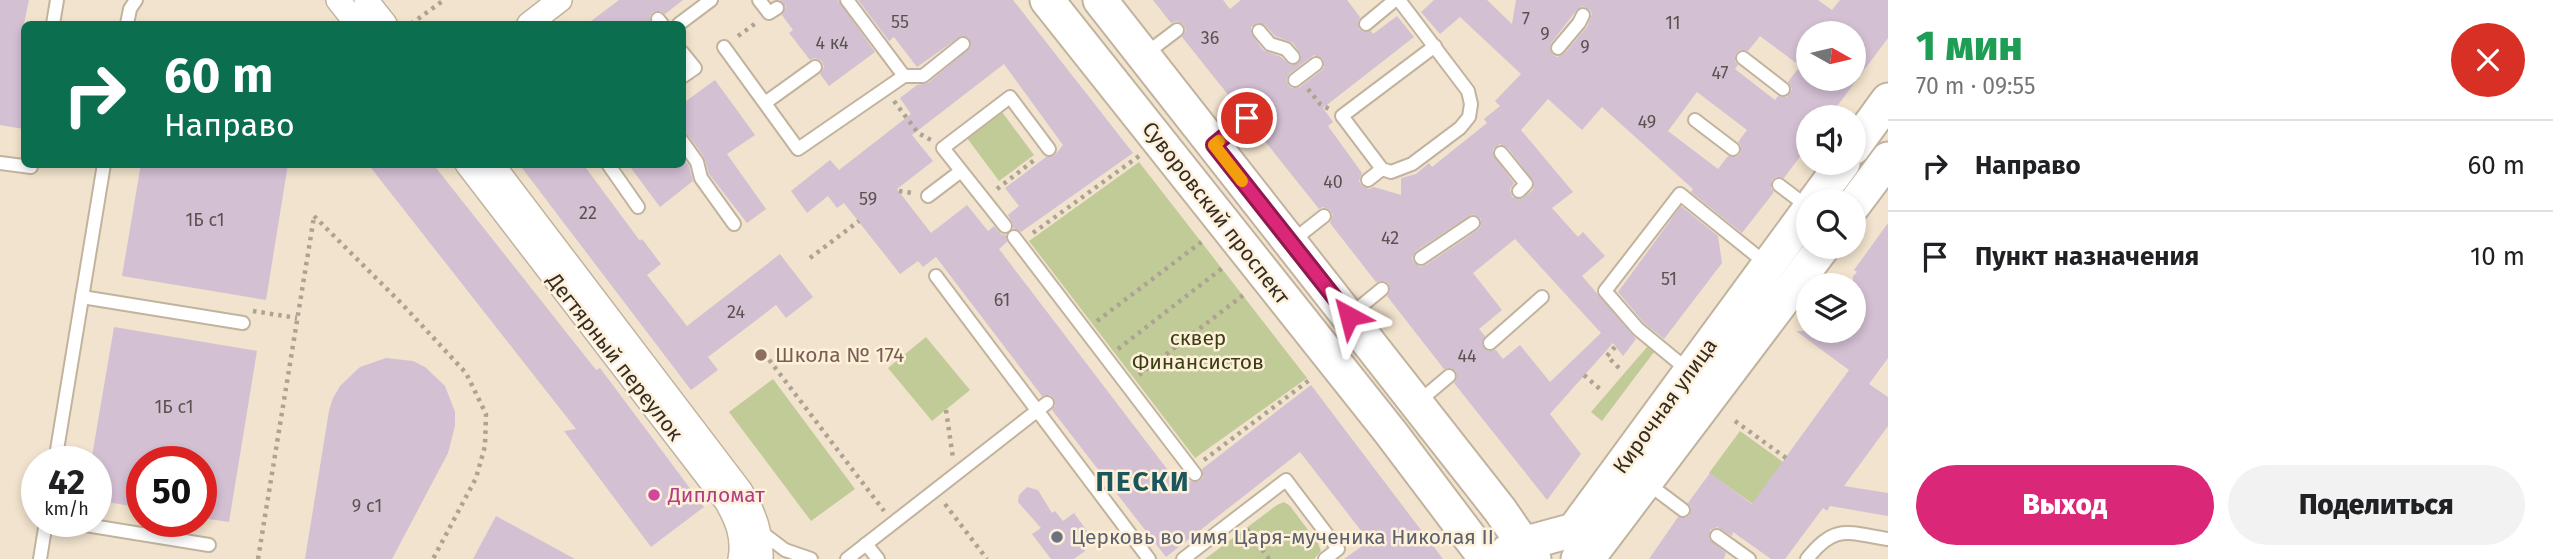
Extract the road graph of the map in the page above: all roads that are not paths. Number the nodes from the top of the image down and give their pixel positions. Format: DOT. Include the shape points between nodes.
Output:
graph roads {
  1 [pos="57,0"];
  2 [pos="136,0"];
  3 [pos="560,0"];
  4 [pos="711,0"];
  5 [pos="759,0"];
  6 [pos="848,0"];
  7 [pos="1047,0"];
  8 [pos="1100,0"];
  9 [pos="1397,0"];
  10 [pos="777,8"];
  11 [pos="357,10"];
  12 [pos="1583,15"];
  13 [pos="54,21"];
  14 [pos="128,21"];
  15 [pos="379,21"];
  16 [pos="533,21"];
  17 [pos="683,21"];
  18 [pos="1366,24"];
  19 [pos="1177,30"];
  20 [pos="1258,31"];
  21 [pos="963,44"];
  22 [pos="1434,46"];
  23 [pos="724,47"];
  24 [pos="1558,48"];
  25 [pos="1144,55"];
  26 [pos="686,57"];
  27 [pos="1743,58"];
  28 [pos="815,67"];
  29 [pos="1301,69"];
  30 [pos="686,74"];
  31 [pos="904,75"];
  32 [pos="1783,89"];
  33 [pos="1888,100"];
  34 [pos="765,103"];
  35 [pos="1247,118"];
  36 [pos="1695,120"];
  37 [pos="1866,129"];
  38 [pos="1214,145"];
  39 [pos="686,147"];
  40 [pos="1049,149"];
  41 [pos="1733,149"];
  42 [pos="1501,153"];
  43 [pos="1888,159"];
  44 [pos="0,163"];
  45 [pos="21,166"];
  46 [pos="103,168"];
  47 [pos="470,168"];
  48 [pos="495,168"];
  49 [pos="611,168"];
  50 [pos="1382,169"];
  51 [pos="961,171"];
  52 [pos="1368,180"];
  53 [pos="1779,185"];
  54 [pos="1866,189"];
  55 [pos="1518,191"];
  56 [pos="929,196"];
  57 [pos="1796,199"];
  58 [pos="638,207"];
  59 [pos="1324,216"];
  60 [pos="1473,223"];
  61 [pos="734,224"];
  62 [pos="1005,226"];
  63 [pos="1796,226"];
  64 [pos="1016,240"];
  65 [pos="1290,243"];
  66 [pos="1421,258"];
  67 [pos="1814,259"];
  68 [pos="1768,265"];
  69 [pos="936,276"];
  70 [pos="571,284"];
  71 [pos="1382,289"];
  72 [pos="82,297"];
  73 [pos="1542,297"];
  74 [pos="1349,316"];
  75 [pos="243,323"];
  76 [pos="1490,343"];
  77 [pos="1690,372"];
  78 [pos="1450,376"];
  79 [pos="1417,404"];
  80 [pos="1042,407"];
  81 [pos="676,420"];
  82 [pos="58,446"];
  83 [pos="1193,472"];
  84 [pos="1646,483"];
  85 [pos="1684,510"];
  86 [pos="112,529"];
  87 [pos="759,531"];
  88 [pos="1717,536"];
  89 [pos="44,537"];
  90 [pos="1888,539"];
  91 [pos="866,544"];
  92 [pos="209,545"];
  93 [pos="1530,551"];
  94 [pos="1329,558"];
  95 [pos="1745,558"];
  96 [pos="40,559"];
  97 [pos="740,559"];
  98 [pos="761,559"];
  99 [pos="811,559"];
  100 [pos="847,559"];
  101 [pos="878,559"];
  102 [pos="1149,559"];
  103 [pos="1183,559"];
  104 [pos="1486,559"];
  105 [pos="1492,559"];
  106 [pos="1578,559"];
  107 [pos="1807,559"];
  1 -- 13 [label="lane"];
  2 -- 14 [label="lane"];
  3 -- 16 [label="street"];
  4 -- 17 [label="lane"];
  5 -- 10 [label="lane" via="769,13"];
  6 -- 31 [label="lane" via="864,31"];
  7 -- 104 [label="main road, Суворовский проспект"];
  8 -- 25 [label="main road, Суворовский проспект"];
  9 -- 18 [label="lane"];
  9 -- 22 [label="lane"];
  11 -- 15 [label="street"];
  12 -- 24 [label="lane"];
  19 -- 25 [label="lane"];
  20 -- 29 [label="lane" via="1269,44 1286,49"];
  21 -- 31 [label="lane" via="923,76"];
  22 -- 50 [label="lane" via="1342,116"];
  22 -- 50 [label="lane" via="1468,91 1469,117 1412,164 1391,173"];
  23 -- 34 [label="lane"];
  25 -- 38 [label="main road, Суворовский проспект"];
  26 -- 30 [label="lane" via="695,68"];
  27 -- 32 [label="lane"];
  28 -- 34 [label="lane"];
  31 -- 34 [label="lane" via="798,149"];
  33 -- 37 [label="main road"];
  35 -- 38 [label="lane"];
  36 -- 41 [label="lane"];
  38 -- 65 [label="main road, Суворовский проспект"];
  39 -- 61 [label="lane" via="701,178"];
  40 -- 51 [label="lane" via="1010,97 943,148"];
  42 -- 55 [label="lane" via="1526,184"];
  43 -- 54 [label="main road"];
  44 -- 45 [label="lane"];
  46 -- 72 [label="lane"];
  47 -- 70 [label="street, Дегтярный переулок"];
  48 -- 70 [label="street, Дегтярный переулок"];
  49 -- 58 [label="lane"];
  50 -- 52 [label="lane"];
  51 -- 56 [label="lane"];
  51 -- 62 [label="lane"];
  53 -- 57 [label="lane"];
  59 -- 65 [label="lane"];
  60 -- 66 [label="lane"];
  63 -- 68 [label="main road, Кирочная улица"];
  64 -- 83 [label="lane"];
  65 -- 74 [label="main road, Суворовский проспект"];
  67 -- 84 [label="main road, Кирочная улица"];
  68 -- 77 [label="main road, Кирочная улица"];
  68 -- 77 [label="lane" via="1679,194 1605,292 1638,329"];
  69 -- 80 [label="lane"];
  70 -- 81 [label="street, Дегтярный переулок"];
  71 -- 74 [label="lane"];
  72 -- 75 [label="lane"];
  72 -- 82 [label="lane"];
  73 -- 76 [label="lane"];
  74 -- 79 [label="main road, Суворовский проспект"];
  77 -- 93 [label="main road, Кирочная улица" via="1574,530"];
  78 -- 79 [label="lane"];
  79 -- 93 [label="main road, Суворовский проспект"];
  80 -- 91 [label="lane"];
  80 -- 102 [label="lane"];
  81 -- 87 [label="street, Дегтярный переулок" via="740,490"];
  81 -- 97 [label="street, Дегтярный переулок" via="736,518"];
  84 -- 85 [label="lane"];
  84 -- 106 [label="main road, Кирочная улица" via="1592,553"];
  86 -- 92 [label="lane"];
  87 -- 98 [label="street, Дегтярный переулок"];
  87 -- 99 [label="lane" via="785,550"];
  88 -- 95 [label="lane"];
  89 -- 96 [label="lane"];
  90 -- 107 [label="lane" via="1833,534"];
  91 -- 100 [label="lane"];
  91 -- 101 [label="lane"];
  93 -- 105 [label="main road, Кирочная улица"];
  94 -- 103 [label="lane" via="1338,549 1286,480 1231,517"];
}
